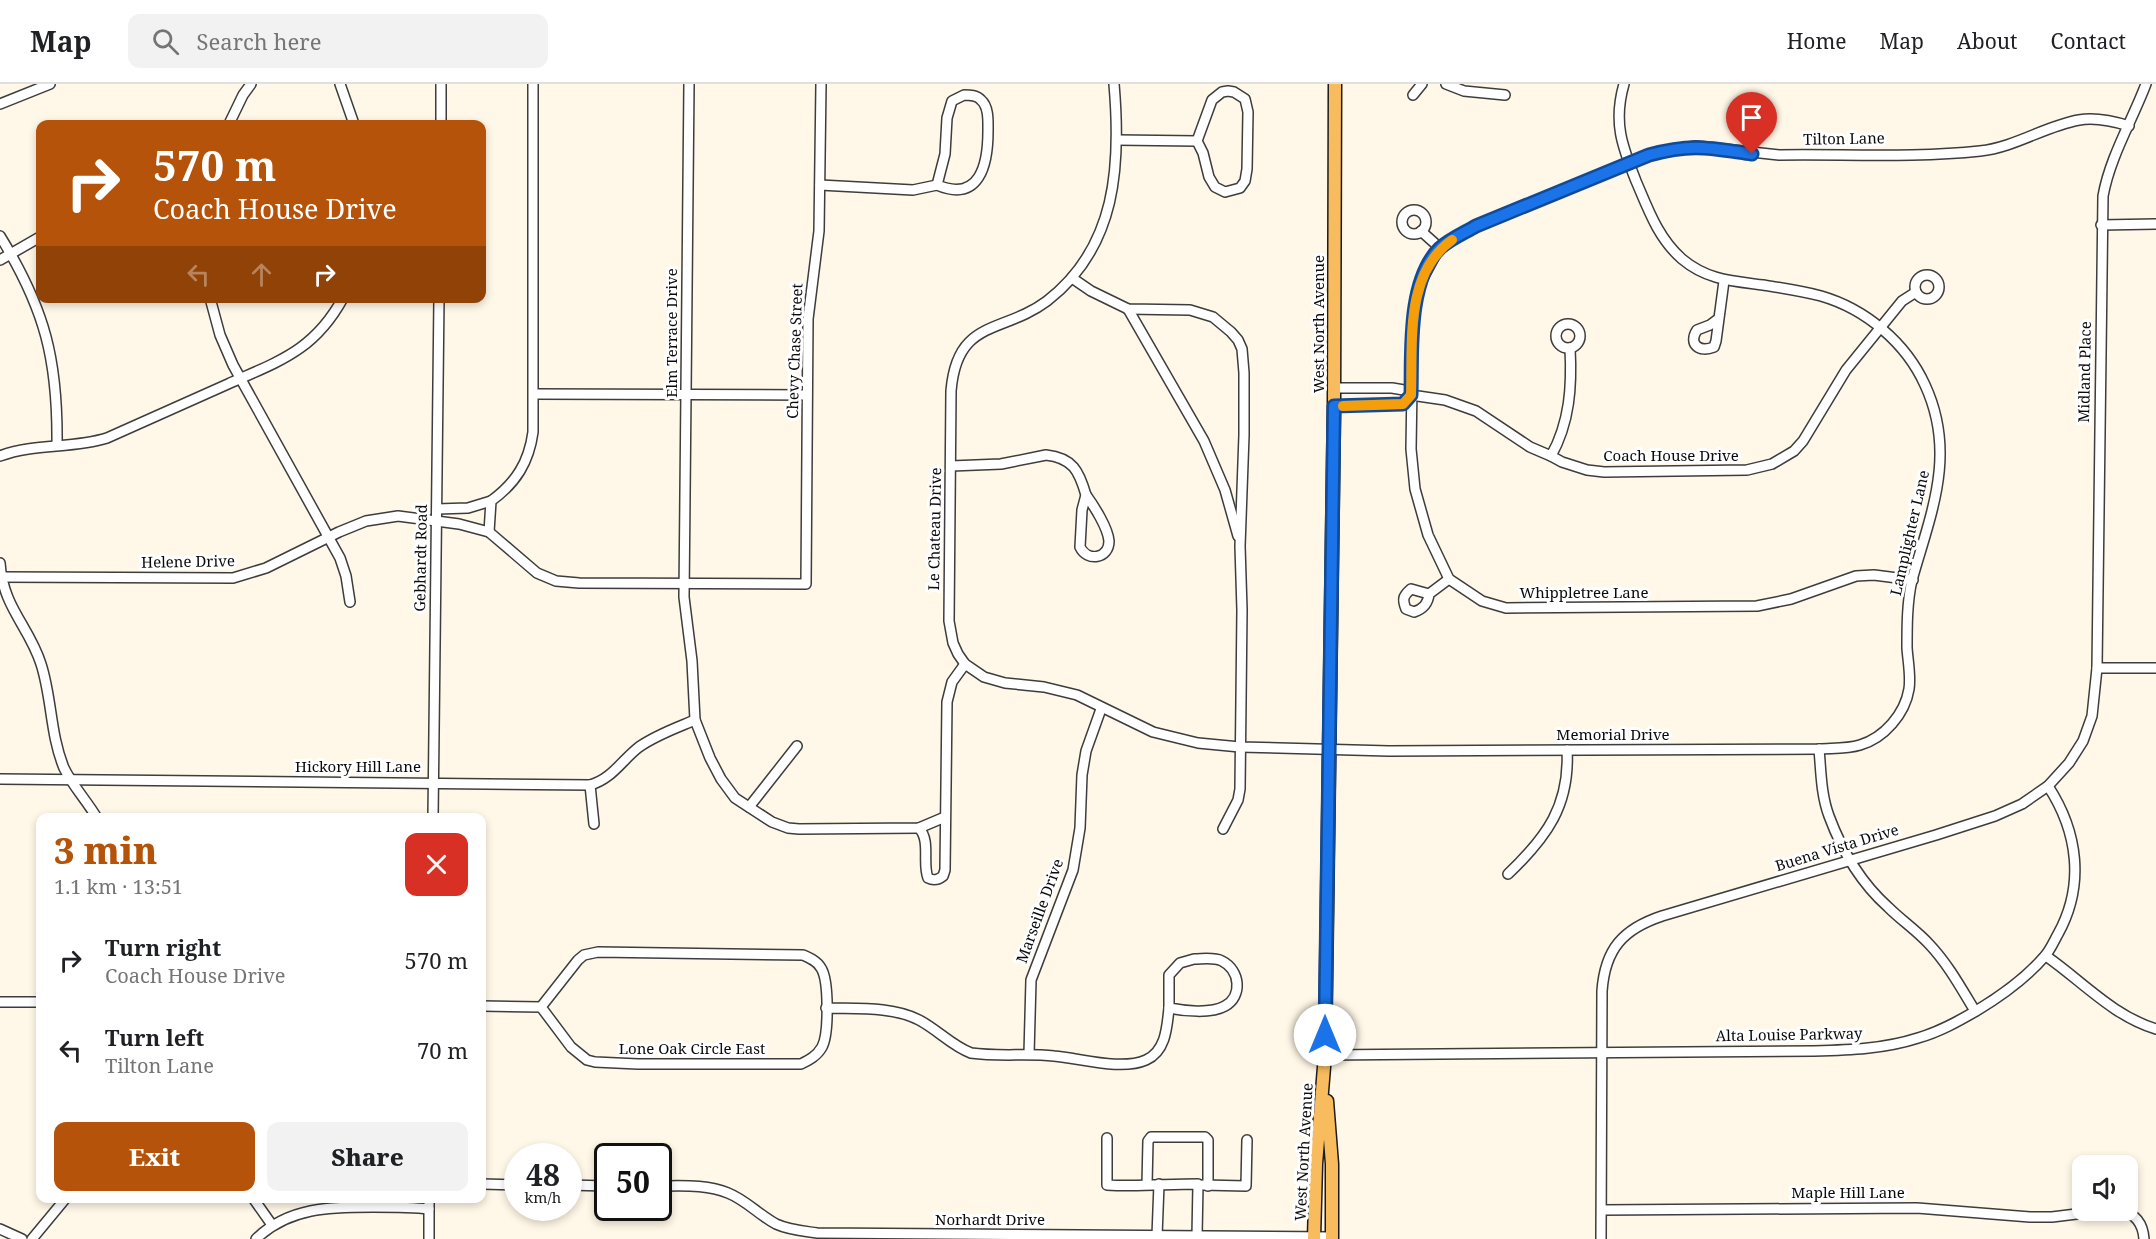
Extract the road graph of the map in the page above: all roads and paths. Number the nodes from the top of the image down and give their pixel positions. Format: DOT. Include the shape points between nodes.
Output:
graph roads {
  1 [pos="50,84"];
  2 [pos="251,84"];
  3 [pos="340,84"];
  4 [pos="441,84"];
  5 [pos="533,84"];
  6 [pos="689,84"];
  7 [pos="820,84"];
  8 [pos="1114,84"];
  9 [pos="1335,84"];
  10 [pos="1422,84"];
  11 [pos="1446,84"];
  12 [pos="1624,84"];
  13 [pos="2146,84"];
  14 [pos="1413,95"];
  15 [pos="1505,95"];
  16 [pos="0,104"];
  17 [pos="231,120"];
  18 [pos="353,120"];
  19 [pos="441,120"];
  20 [pos="2129,126"];
  21 [pos="1117,140"];
  22 [pos="1197,141"];
  23 [pos="1629,162"];
  24 [pos="820,185"];
  25 [pos="937,185"];
  26 [pos="2156,224"];
  27 [pos="2101,225"];
  28 [pos="1421,231"];
  29 [pos="0,236"];
  30 [pos="36,239"];
  31 [pos="1440,248"];
  32 [pos="11,254"];
  33 [pos="0,260"];
  34 [pos="1072,278"];
  35 [pos="1724,281"];
  36 [pos="1916,292"];
  37 [pos="211,303"];
  38 [pos="340,303"];
  39 [pos="439,303"];
  40 [pos="1128,309"];
  41 [pos="1718,319"];
  42 [pos="1879,327"];
  43 [pos="1570,348"];
  44 [pos="241,379"];
  45 [pos="1334,388"];
  46 [pos="534,394"];
  47 [pos="686,394"];
  48 [pos="807,395"];
  49 [pos="1411,395"];
  50 [pos="1334,406"];
  51 [pos="57,445"];
  52 [pos="0,456"];
  53 [pos="1551,456"];
  54 [pos="951,466"];
  55 [pos="1086,495"];
  56 [pos="491,501"];
  57 [pos="437,509"];
  58 [pos="436,522"];
  59 [pos="489,532"];
  60 [pos="328,538"];
  61 [pos="1240,546"];
  62 [pos="0,563"];
  63 [pos="1,577"];
  64 [pos="1449,579"];
  65 [pos="1912,580"];
  66 [pos="684,583"];
  67 [pos="1429,594"];
  68 [pos="350,602"];
  69 [pos="965,664"];
  70 [pos="2097,668"];
  71 [pos="2156,668"];
  72 [pos="1101,709"];
  73 [pos="695,720"];
  74 [pos="1892,724"];
  75 [pos="796,746"];
  76 [pos="1240,747"];
  77 [pos="1819,748"];
  78 [pos="1328,750"];
  79 [pos="1567,750"];
  80 [pos="0,779"];
  81 [pos="70,779"];
  82 [pos="433,783"];
  83 [pos="590,785"];
  84 [pos="2048,786"];
  85 [pos="749,807"];
  86 [pos="94,813"];
  87 [pos="433,813"];
  88 [pos="945,817"];
  89 [pos="594,824"];
  90 [pos="919,828"];
  91 [pos="1223,829"];
  92 [pos="1848,860"];
  93 [pos="1508,874"];
  94 [pos="2046,956"];
  95 [pos="0,1002"];
  96 [pos="36,1002"];
  97 [pos="486,1006"];
  98 [pos="541,1007"];
  99 [pos="826,1008"];
  100 [pos="1169,1008"];
  101 [pos="1975,1011"];
  102 [pos="2156,1029"];
  103 [pos="1029,1054"];
  104 [pos="1602,1054"];
  105 [pos="1324,1061"];
  106 [pos="1107,1138"];
  107 [pos="1247,1140"];
  108 [pos="486,1184"];
  109 [pos="1147,1184"];
  110 [pos="1159,1184"];
  111 [pos="504,1185"];
  112 [pos="1203,1185"];
  113 [pos="672,1186"];
  114 [pos="62,1203"];
  115 [pos="257,1203"];
  116 [pos="429,1203"];
  117 [pos="429,1209"];
  118 [pos="1602,1210"];
  119 [pos="2072,1215"];
  120 [pos="2138,1220"];
  121 [pos="272,1225"];
  122 [pos="0,1229"];
  123 [pos="1157,1236"];
  124 [pos="1197,1236"];
  125 [pos="921,1237"];
  126 [pos="1314,1238"];
  127 [pos="1332,1238"];
  128 [pos="22,1239"];
  129 [pos="32,1239"];
  130 [pos="256,1239"];
  131 [pos="429,1239"];
  132 [pos="1601,1239"];
  133 [pos="2144,1239"];
  1 -- 16 [label="street"];
  2 -- 17 [label="street"];
  3 -- 18 [label="street"];
  4 -- 19 [label="street"];
  5 -- 46 [label="street"];
  6 -- 47 [label="street, Elm Terrace Drive"];
  7 -- 24 [label="street, Chevy Chase Street"];
  8 -- 21 [label="street, Le Chateau Drive"];
  9 -- 45 [label="main road, West North Avenue"];
  10 -- 14 [label="street"];
  11 -- 15 [label="street"];
  12 -- 23 [label="street, Lamplighter Lane" via="1619,128"];
  13 -- 20 [label="street, Midland Place"];
  20 -- 23 [label="street, Tilton Lane" via="2108,120 2081,120 2002,147 1951,153 1772,155 1696,146 1662,151"];
  20 -- 27 [label="street, Midland Place" via="2104,188"];
  21 -- 22 [label="street"];
  21 -- 34 [label="street, Le Chateau Drive" via="1115,181 1103,228"];
  22 -- 22 [label="street" via="1215,187 1225,192 1240,188 1247,169 1245,99 1228,91 1212,100"];
  23 -- 31 [label="street, Tilton Lane" via="1476,226"];
  23 -- 35 [label="street, Lamplighter Lane" via="1664,241 1693,267"];
  24 -- 25 [label="street" via="913,190"];
  24 -- 48 [label="street, Chevy Chase Street" via="819,231 808,319"];
  25 -- 25 [label="street" via="947,189 965,187 985,168 988,113 977,97 964,95 952,101"];
  26 -- 27 [label="street"];
  27 -- 70 [label="street, Midland Place"];
  28 -- 31 [label="street"];
  29 -- 32 [label="street"];
  30 -- 32 [label="street"];
  31 -- 49 [label="street, Tilton Lane" via="1425,272 1414,308"];
  32 -- 33 [label="street"];
  32 -- 51 [label="street" via="45,329 57,392"];
  34 -- 40 [label="street"];
  34 -- 54 [label="street, Le Chateau Drive" via="1035,309 977,335 960,355 952,378"];
  35 -- 41 [label="street"];
  35 -- 42 [label="street, Lamplighter Lane" via="1823,297 1858,312"];
  36 -- 42 [label="street, Coach House Drive" via="1902,301"];
  37 -- 44 [label="street" via="220,335"];
  38 -- 44 [label="street" via="319,333 300,350"];
  39 -- 57 [label="street, Gebhardt Road"];
  40 -- 61 [label="street" via="1204,441 1224,490"];
  40 -- 61 [label="street" via="1202,313 1223,324 1238,340 1244,361"];
  42 -- 53 [label="street, Coach House Drive" via="1837,383 1803,441 1772,464 1731,471 1604,472 1571,466"];
  42 -- 65 [label="street, Lamplighter Lane" via="1915,365 1938,420 1938,483"];
  43 -- 53 [label="street" via="1570,398 1565,425"];
  44 -- 51 [label="street" via="107,438"];
  44 -- 60 [label="street"];
  45 -- 49 [label="street, Coach House Drive" via="1392,388"];
  45 -- 50 [label="main road, West North Avenue"];
  46 -- 47 [label="street"];
  46 -- 56 [label="street" via="533,432 526,463 504,492"];
  47 -- 48 [label="street"];
  47 -- 66 [label="street, Elm Terrace Drive"];
  48 -- 66 [label="street, Chevy Chase Street" via="806,584"];
  49 -- 50 [label="street, Coach House Drive" via="1403,404"];
  49 -- 53 [label="street, Coach House Drive" via="1470,408"];
  49 -- 64 [label="street" via="1415,489 1428,535"];
  50 -- 78 [label="main road, West North Avenue"];
  51 -- 52 [label="street"];
  54 -- 55 [label="street" via="985,466 1056,456 1072,464"];
  54 -- 69 [label="street, Le Chateau Drive" via="949,621 952,643"];
  55 -- 55 [label="street" via="1080,547 1093,557 1107,549 1109,540"];
  56 -- 57 [label="street" via="468,508"];
  56 -- 59 [label="street"];
  57 -- 58 [label="street, Gebhardt Road"];
  58 -- 59 [label="street, Helene Drive"];
  58 -- 60 [label="street, Helene Drive" via="408,517 378,519"];
  58 -- 82 [label="street, Gebhardt Road"];
  59 -- 66 [label="street" via="530,568 556,581"];
  60 -- 63 [label="street, Helene Drive" via="266,568 233,578"];
  60 -- 68 [label="street" via="340,558"];
  61 -- 76 [label="street"];
  62 -- 63 [label="street"];
  63 -- 81 [label="street" via="7,599 41,663 55,741"];
  64 -- 65 [label="street, Whippletree Lane" via="1490,605 1518,608 1757,606 1791,599 1856,576 1874,574"];
  64 -- 67 [label="street"];
  65 -- 74 [label="street, Lamplighter Lane" via="1907,623 1909,689"];
  66 -- 73 [label="street, Elm Terrace Drive"];
  69 -- 72 [label="street" via="990,680 1054,689"];
  69 -- 88 [label="street" via="952,682 947,702"];
  70 -- 71 [label="street"];
  70 -- 84 [label="street, Buena Vista Drive" via="2088,730 2069,763"];
  72 -- 76 [label="street" via="1182,740"];
  72 -- 103 [label="street, Marseille Drive" via="1086,751 1073,870 1031,980"];
  73 -- 83 [label="street" via="637,748 609,776"];
  73 -- 85 [label="street, Elm Terrace Drive" via="721,779 735,798"];
  74 -- 77 [label="street, Memorial Drive" via="1867,743"];
  75 -- 85 [label="street"];
  76 -- 78 [label="street"];
  76 -- 91 [label="street" via="1238,800"];
  77 -- 79 [label="street, Memorial Drive"];
  77 -- 92 [label="street" via="1825,802"];
  78 -- 79 [label="street, Memorial Drive"];
  78 -- 105 [label="main road, West North Avenue"];
  79 -- 93 [label="street" via="1566,784 1556,817 1534,849"];
  80 -- 81 [label="street, Hickory Hill Lane"];
  81 -- 82 [label="street, Hickory Hill Lane"];
  81 -- 86 [label="street"];
  82 -- 83 [label="street, Hickory Hill Lane"];
  82 -- 87 [label="street, Gebhardt Road"];
  83 -- 89 [label="street"];
  84 -- 92 [label="street, Buena Vista Drive" via="1995,816"];
  84 -- 94 [label="street, Alta Louise Parkway" via="2072,837 2075,875 2068,914"];
  85 -- 90 [label="street, Elm Terrace Drive" via="788,828"];
  88 -- 90 [label="street"];
  88 -- 90 [label="street" via="945,870 939,879 928,878 924,838"];
  92 -- 101 [label="street" via="1879,899 1940,956"];
  92 -- 104 [label="street, Buena Vista Drive" via="1646,921 1632,929 1614,949 1604,973"];
  94 -- 101 [label="street, Alta Louise Parkway" via="2010,989"];
  94 -- 102 [label="street" via="2119,1012"];
  95 -- 96 [label="street"];
  97 -- 98 [label="street"];
  98 -- 99 [label="street, Lone Oak Circle East" via="578,960 591,953 609,951 803,955 823,970"];
  98 -- 99 [label="street, Lone Oak Circle East" via="571,1047 587,1060 638,1064 801,1064 822,1047"];
  99 -- 103 [label="street" via="899,1013 918,1020 971,1053"];
  100 -- 100 [label="street" via="1205,1010 1226,1006 1237,989 1233,971 1217,960 1180,963 1169,975"];
  100 -- 103 [label="street" via="1164,1042 1146,1060 1111,1063"];
  101 -- 104 [label="street, Alta Louise Parkway" via="1933,1033 1879,1048"];
  104 -- 105 [label="street, Alta Louise Parkway"];
  104 -- 118 [label="street, Buena Vista Drive"];
  105 -- 126 [label="main road, West North Avenue"];
  105 -- 127 [label="main road, West North Avenue" via="1332,1164"];
  106 -- 109 [label="street" via="1107,1185"];
  107 -- 112 [label="street" via="1246,1186"];
  108 -- 111 [label="street"];
  109 -- 110 [label="street"];
  109 -- 112 [label="street" via="1151,1137 1205,1137 1208,1140"];
  110 -- 112 [label="street"];
  110 -- 123 [label="street"];
  112 -- 124 [label="street"];
  113 -- 125 [label="street, Norhardt Drive" via="720,1190 776,1224 794,1230"];
  114 -- 129 [label="street"];
  115 -- 121 [label="street"];
  116 -- 117 [label="street"];
  117 -- 121 [label="street" via="325,1207"];
  117 -- 131 [label="street"];
  118 -- 119 [label="street, Maple Hill Lane" via="1917,1208 2030,1217"];
  118 -- 132 [label="street, Buena Vista Drive"];
  120 -- 133 [label="street"];
  121 -- 130 [label="street"];
  122 -- 128 [label="street"];
  123 -- 124 [label="street, Norhardt Drive"];
  123 -- 125 [label="street, Norhardt Drive"];
  124 -- 126 [label="street, Norhardt Drive"];
  126 -- 127 [label="street, Norhardt Drive"];
}
